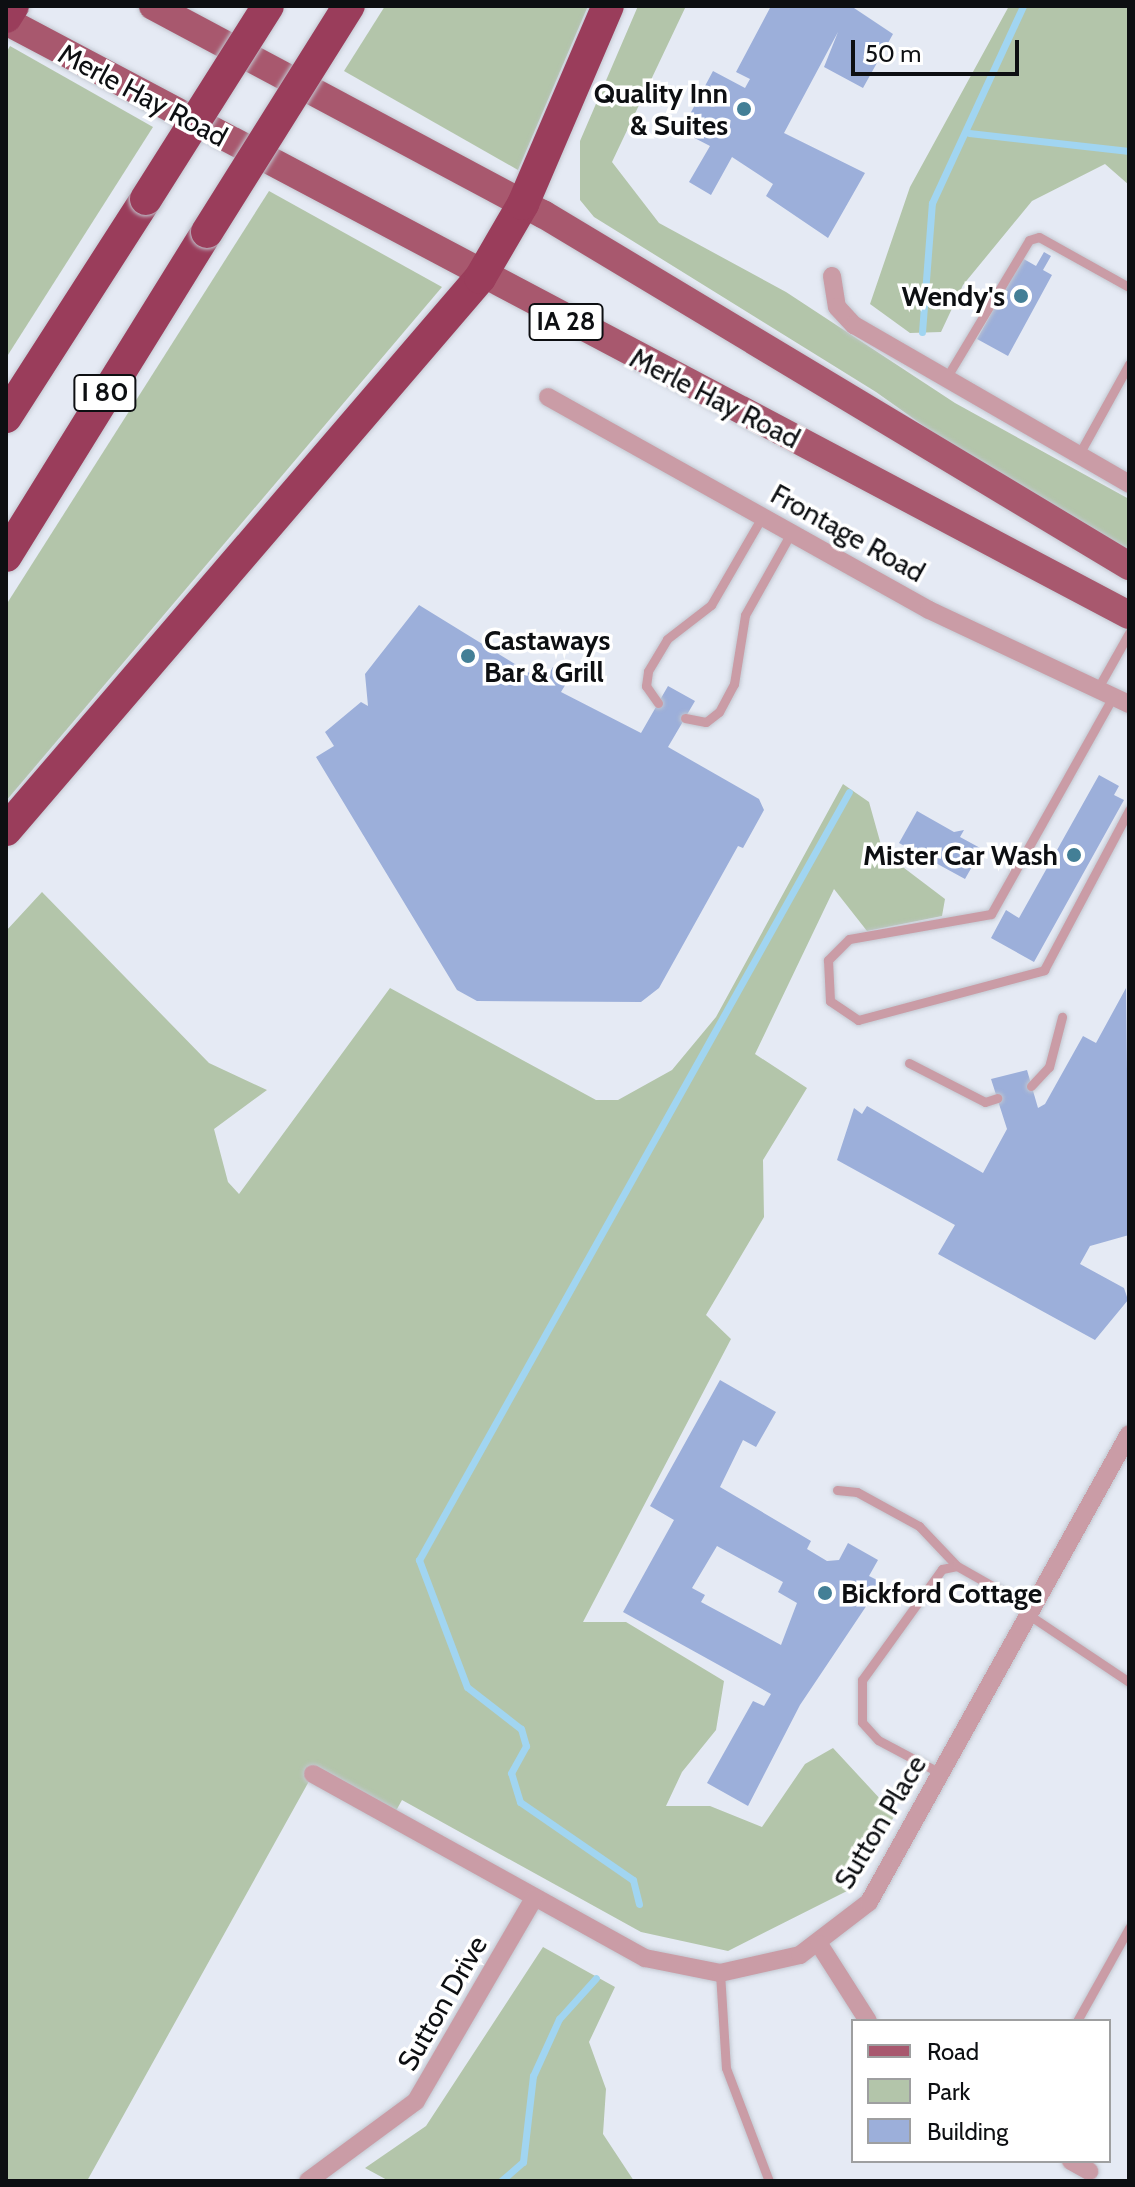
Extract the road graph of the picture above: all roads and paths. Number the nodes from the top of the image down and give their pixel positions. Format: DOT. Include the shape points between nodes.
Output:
graph roads {
  1 [pos="13,6"];
  2 [pos="153,6"];
  3 [pos="268,6"];
  4 [pos="349,6"];
  5 [pos="608,6"];
  6 [pos="6,19"];
  7 [pos="523,204"];
  8 [pos="832,276"];
  9 [pos="480,278"];
  10 [pos="1129,287"];
  11 [pos="1129,364"];
  12 [pos="945,380"];
  13 [pos="548,397"];
  14 [pos="6,417"];
  15 [pos="1078,456"];
  16 [pos="1129,484"];
  17 [pos="762,517"];
  18 [pos="791,533"];
  19 [pos="6,556"];
  20 [pos="1129,566"];
  21 [pos="1129,615"];
  22 [pos="1129,633"];
  23 [pos="1114,695"];
  24 [pos="658,703"];
  25 [pos="685,718"];
  26 [pos="1129,810"];
  27 [pos="6,830"];
  28 [pos="1062,1017"];
  29 [pos="909,1063"];
  30 [pos="1031,1086"];
  31 [pos="997,1098"];
  32 [pos="1129,1434"];
  33 [pos="837,1490"];
  34 [pos="957,1566"];
  35 [pos="1031,1612"];
  36 [pos="1129,1682"];
  37 [pos="313,1774"];
  38 [pos="942,1774"];
  39 [pos="534,1898"];
  40 [pos="1129,1928"];
  41 [pos="819,1944"];
  42 [pos="720,1973"];
  43 [pos="867,2019"];
  44 [pos="1078,2019"];
  45 [pos="1074,2163"];
  46 [pos="1094,2176"];
  47 [pos="308,2181"];
  48 [pos="769,2181"];
  1 -- 6 [label="highway"];
  2 -- 7 [label="main road, IA 28"];
  3 -- 14 [label="highway, I 80, bridge"];
  4 -- 19 [label="highway, I 80, bridge"];
  5 -- 7 [label="highway"];
  6 -- 9 [label="main road, Merle Hay Road / IA 28"];
  7 -- 9 [label="highway"];
  7 -- 20 [label="main road, IA 28"];
  8 -- 12 [label="street" via="837,307 854,325"];
  9 -- 21 [label="main road, Merle Hay Road / IA 28"];
  9 -- 27 [label="highway"];
  10 -- 12 [label="lane" via="1039,237 1029,240"];
  11 -- 15 [label="lane"];
  12 -- 15 [label="street"];
  13 -- 17 [label="street, Frontage Road"];
  15 -- 16 [label="street"];
  17 -- 18 [label="street, Frontage Road"];
  17 -- 24 [label="lane" via="711,605 667,639 648,671 646,686"];
  18 -- 23 [label="street, Frontage Road" via="929,610"];
  18 -- 25 [label="lane" via="745,615 734,684 719,712 706,722"];
  22 -- 23 [label="lane"];
  23 -- 26 [label="lane" via="991,914 849,939 828,960 830,1001 858,1020 1044,970"];
  28 -- 30 [label="lane" via="1049,1067"];
  29 -- 31 [label="lane" via="971,1097"];
  32 -- 35 [label="street, Sutton Place"];
  33 -- 34 [label="lane" via="867,1497 919,1526"];
  34 -- 35 [label="lane"];
  34 -- 38 [label="lane" via="942,1569 921,1607 873,1661 858,1703 878,1740"];
  35 -- 36 [label="lane"];
  35 -- 38 [label="street, Sutton Place"];
  37 -- 39 [label="street, Sutton Place"];
  38 -- 41 [label="street, Sutton Place" via="869,1902"];
  39 -- 42 [label="street, Sutton Place" via="645,1958"];
  39 -- 47 [label="street, Sutton Drive" via="416,2101"];
  40 -- 44 [label="lane"];
  41 -- 42 [label="street, Sutton Place" via="763,1969"];
  41 -- 43 [label="street"];
  42 -- 48 [label="lane" via="726,2068"];
  45 -- 46 [label="street"];
}
